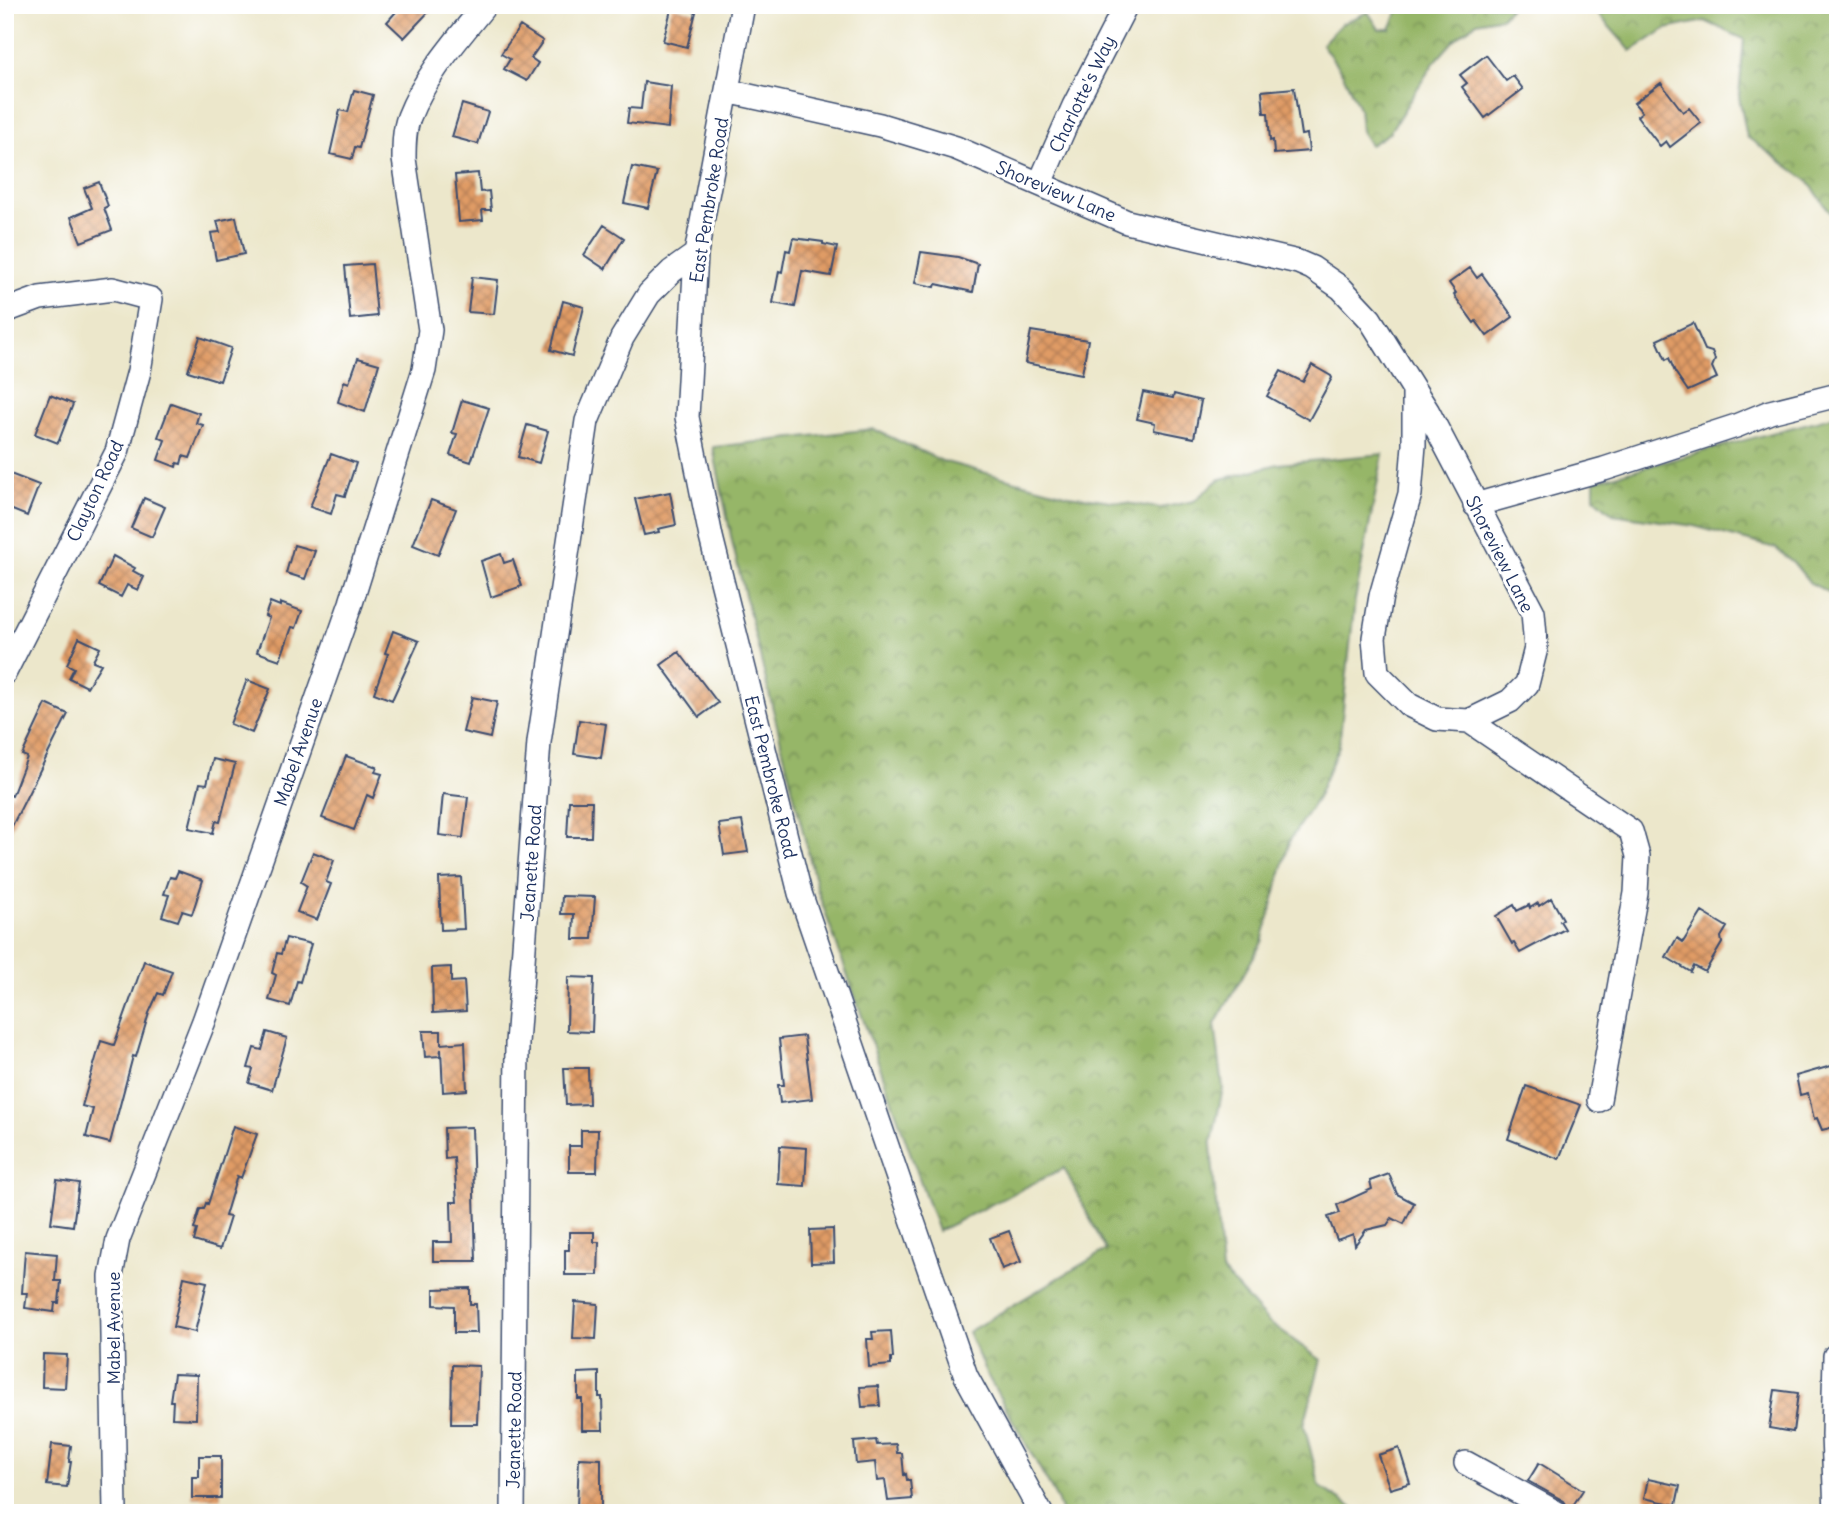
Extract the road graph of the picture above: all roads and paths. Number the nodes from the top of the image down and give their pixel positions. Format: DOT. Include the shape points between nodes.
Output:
graph roads {
  1 [pos="485,5"];
  2 [pos="743,5"];
  3 [pos="1126,5"];
  4 [pos="727,91"];
  5 [pos="1040,183"];
  6 [pos="696,254"];
  7 [pos="5,311"];
  8 [pos="1414,390"];
  9 [pos="1838,395"];
  10 [pos="1475,505"];
  11 [pos="5,672"];
  12 [pos="1469,721"];
  13 [pos="1599,1100"];
  14 [pos="1836,1355"];
  15 [pos="1466,1463"];
  16 [pos="115,1513"];
  17 [pos="513,1513"];
  18 [pos="1041,1513"];
  19 [pos="1557,1513"];
  20 [pos="1836,1513"];
  1 -- 16 [label="street, Mabel Avenue" via="432,75 409,117 404,137 430,330 424,370 351,603 213,995 118,1239 111,1276"];
  2 -- 4 [label="street, East Pembroke Road"];
  3 -- 5 [label="street, Charlotte's Way"];
  4 -- 5 [label="street, Shoreview Lane" via="880,125 956,148"];
  4 -- 6 [label="street, East Pembroke Road"];
  5 -- 8 [label="street, Shoreview Lane" via="1127,222 1312,268 1341,288 1370,319"];
  6 -- 17 [label="street, Jeanette Road" via="649,294 622,338 587,421 539,742 517,1043"];
  6 -- 18 [label="street, East Pembroke Road" via="687,416 711,537 800,893 965,1377"];
  7 -- 11 [label="street, Clayton Road" via="40,298 113,289 151,299 139,371 117,452"];
  8 -- 10 [label="street, Shoreview Lane"];
  8 -- 12 [label="street" via="1410,494 1381,596 1374,638 1377,673 1409,705 1437,719"];
  9 -- 10 [label="street"];
  10 -- 12 [label="street, Shoreview Lane" via="1533,612 1536,648 1527,684 1510,701"];
  12 -- 13 [label="street" via="1631,831 1638,856 1636,894"];
  14 -- 20 [label="street"];
  15 -- 19 [label="street"];
}
